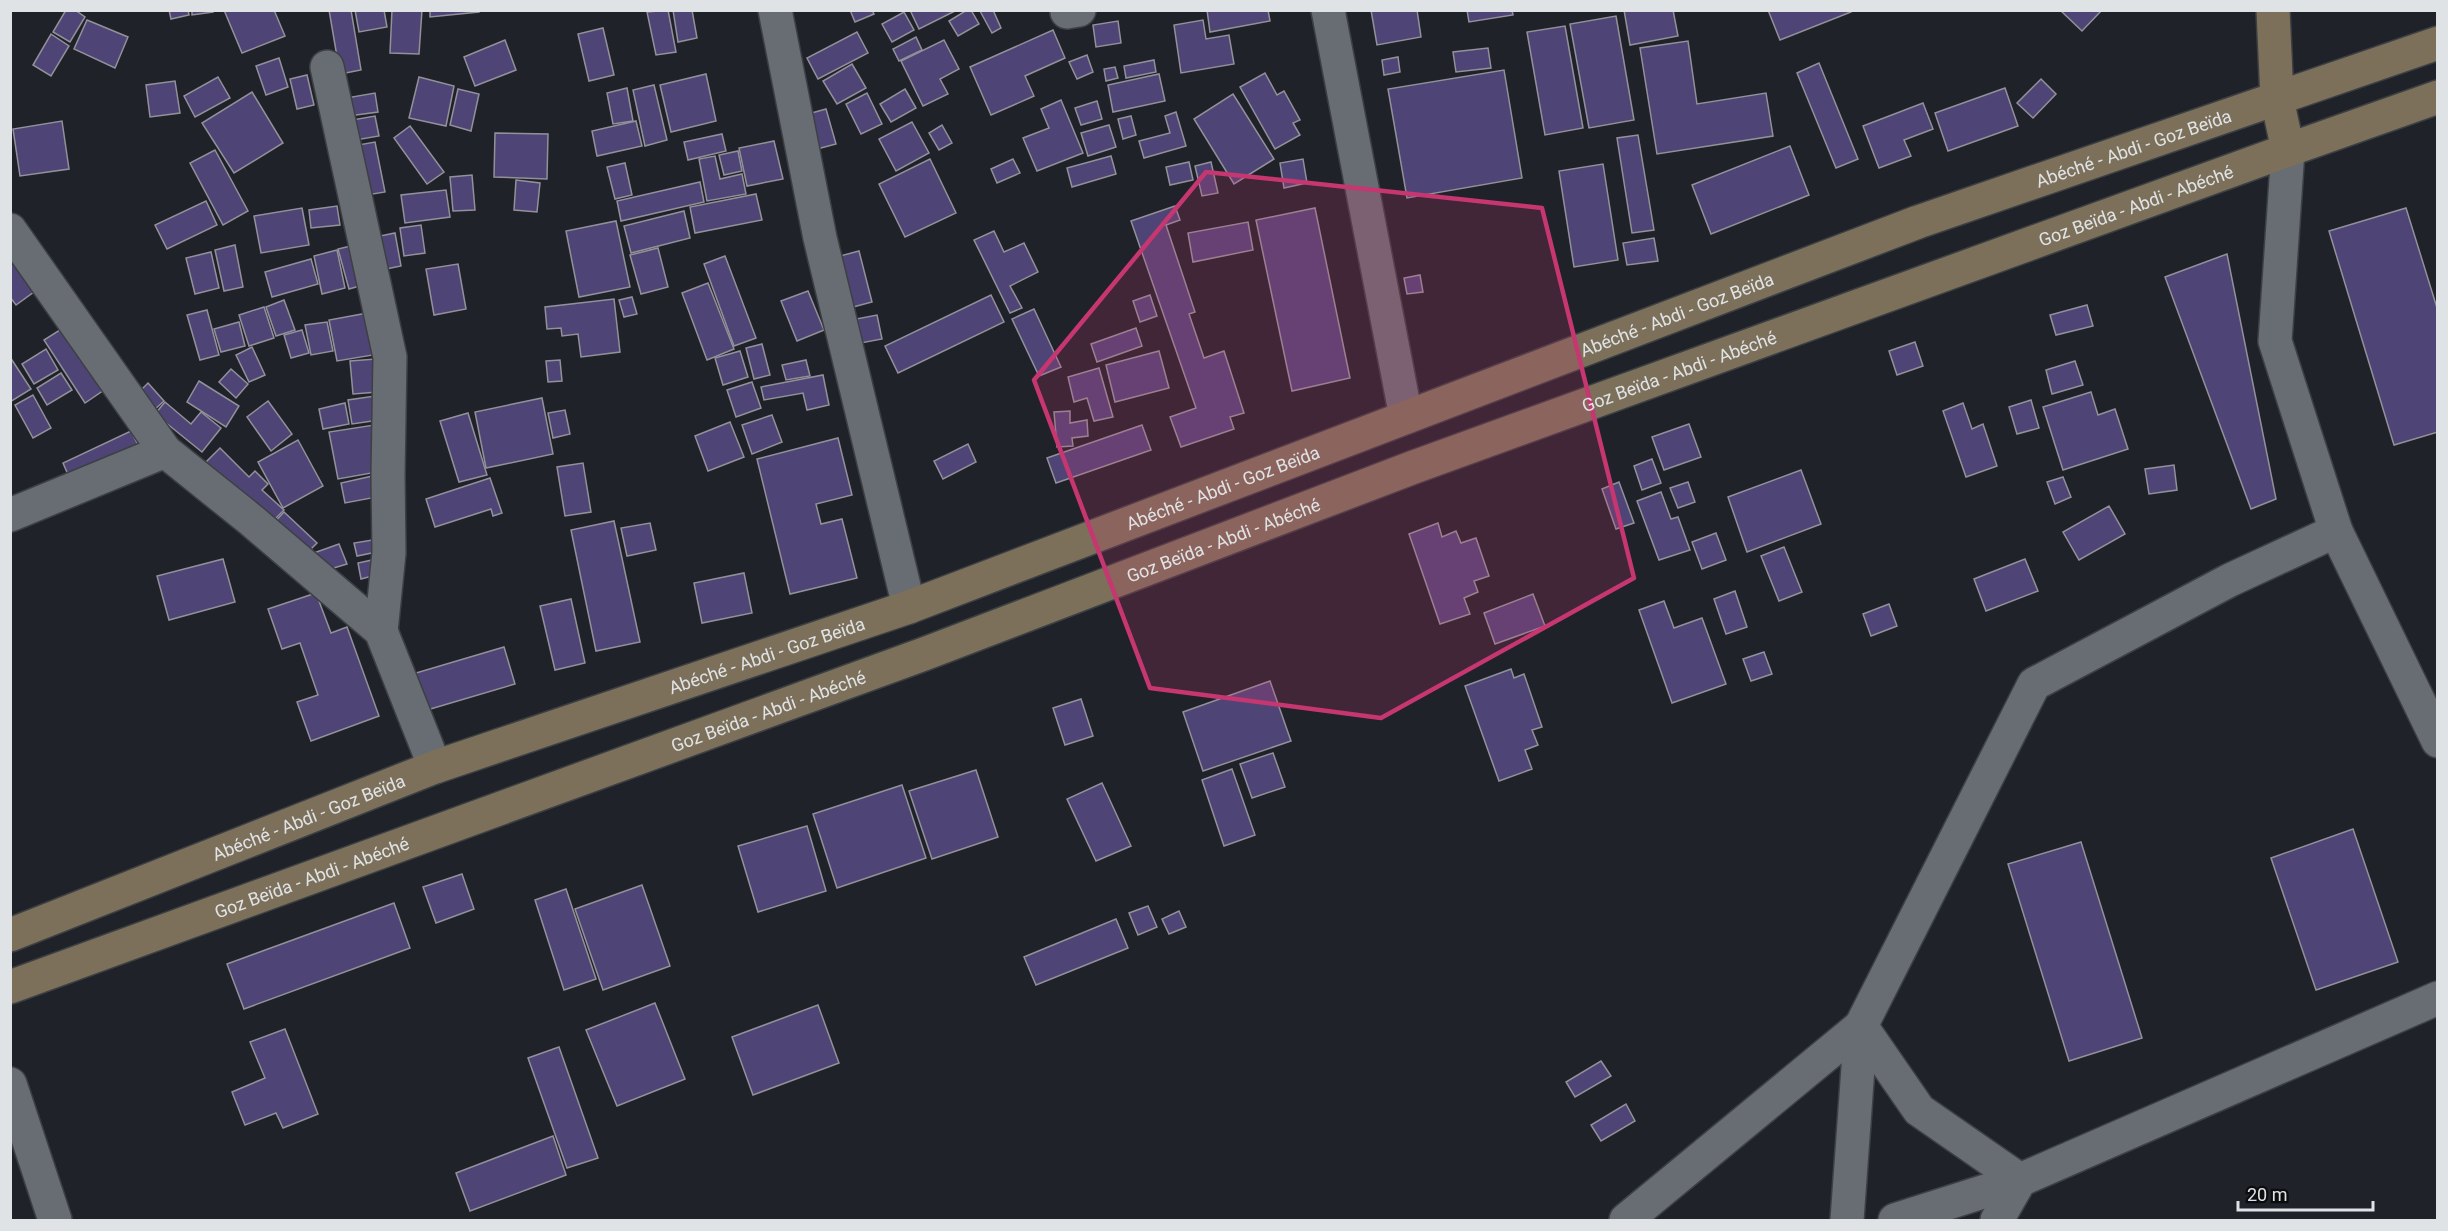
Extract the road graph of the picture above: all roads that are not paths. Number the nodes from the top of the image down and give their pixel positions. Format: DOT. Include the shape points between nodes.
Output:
graph roads {
  1 [pos="775,10"];
  2 [pos="1328,10"];
  3 [pos="2273,10"];
  4 [pos="2438,43"];
  5 [pos="327,67"];
  6 [pos="2438,97"];
  7 [pos="2277,99"];
  8 [pos="2288,150"];
  9 [pos="10,230"];
  10 [pos="1406,417"];
  11 [pos="165,451"];
  12 [pos="10,515"];
  13 [pos="2336,531"];
  14 [pos="909,607"];
  15 [pos="381,631"];
  16 [pos="2438,741"];
  17 [pos="435,767"];
  18 [pos="10,935"];
  19 [pos="10,987"];
  20 [pos="2438,998"];
  21 [pos="1861,1026"];
  22 [pos="10,1084"];
  23 [pos="2020,1180"];
  24 [pos="56,1221"];
  25 [pos="1626,1221"];
  26 [pos="1847,1221"];
  27 [pos="1894,1221"];
  28 [pos="1997,1221"];
  1 -- 14 [label="street" via="820,238"];
  2 -- 10 [label="street"];
  3 -- 7 [label="main road"];
  4 -- 7 [label="main road, Abéché - Abdi - Goz Beïda"];
  5 -- 15 [label="street" via="390,357 389,553"];
  6 -- 8 [label="main road, Goz Beïda - Abdi - Abéché"];
  7 -- 8 [label="main road"];
  7 -- 10 [label="main road, Abéché - Abdi - Goz Beïda" via="1918,222"];
  8 -- 13 [label="street" via="2275,341"];
  8 -- 19 [label="main road, Goz Beïda - Abdi - Abéché" via="1414,467 924,654"];
  9 -- 11 [label="street"];
  10 -- 14 [label="main road, Abéché - Abdi - Goz Beïda"];
  11 -- 12 [label="street"];
  11 -- 15 [label="street"];
  13 -- 16 [label="street"];
  13 -- 21 [label="street" via="2230,580 2034,684"];
  14 -- 17 [label="main road, Abéché - Abdi - Goz Beïda"];
  15 -- 17 [label="street"];
  17 -- 18 [label="main road, Abéché - Abdi - Goz Beïda"];
  20 -- 23 [label="street"];
  21 -- 23 [label="street" via="1919,1110"];
  21 -- 25 [label="street"];
  21 -- 26 [label="street"];
  22 -- 24 [label="street"];
  23 -- 27 [label="street"];
  23 -- 28 [label="street"];
}
